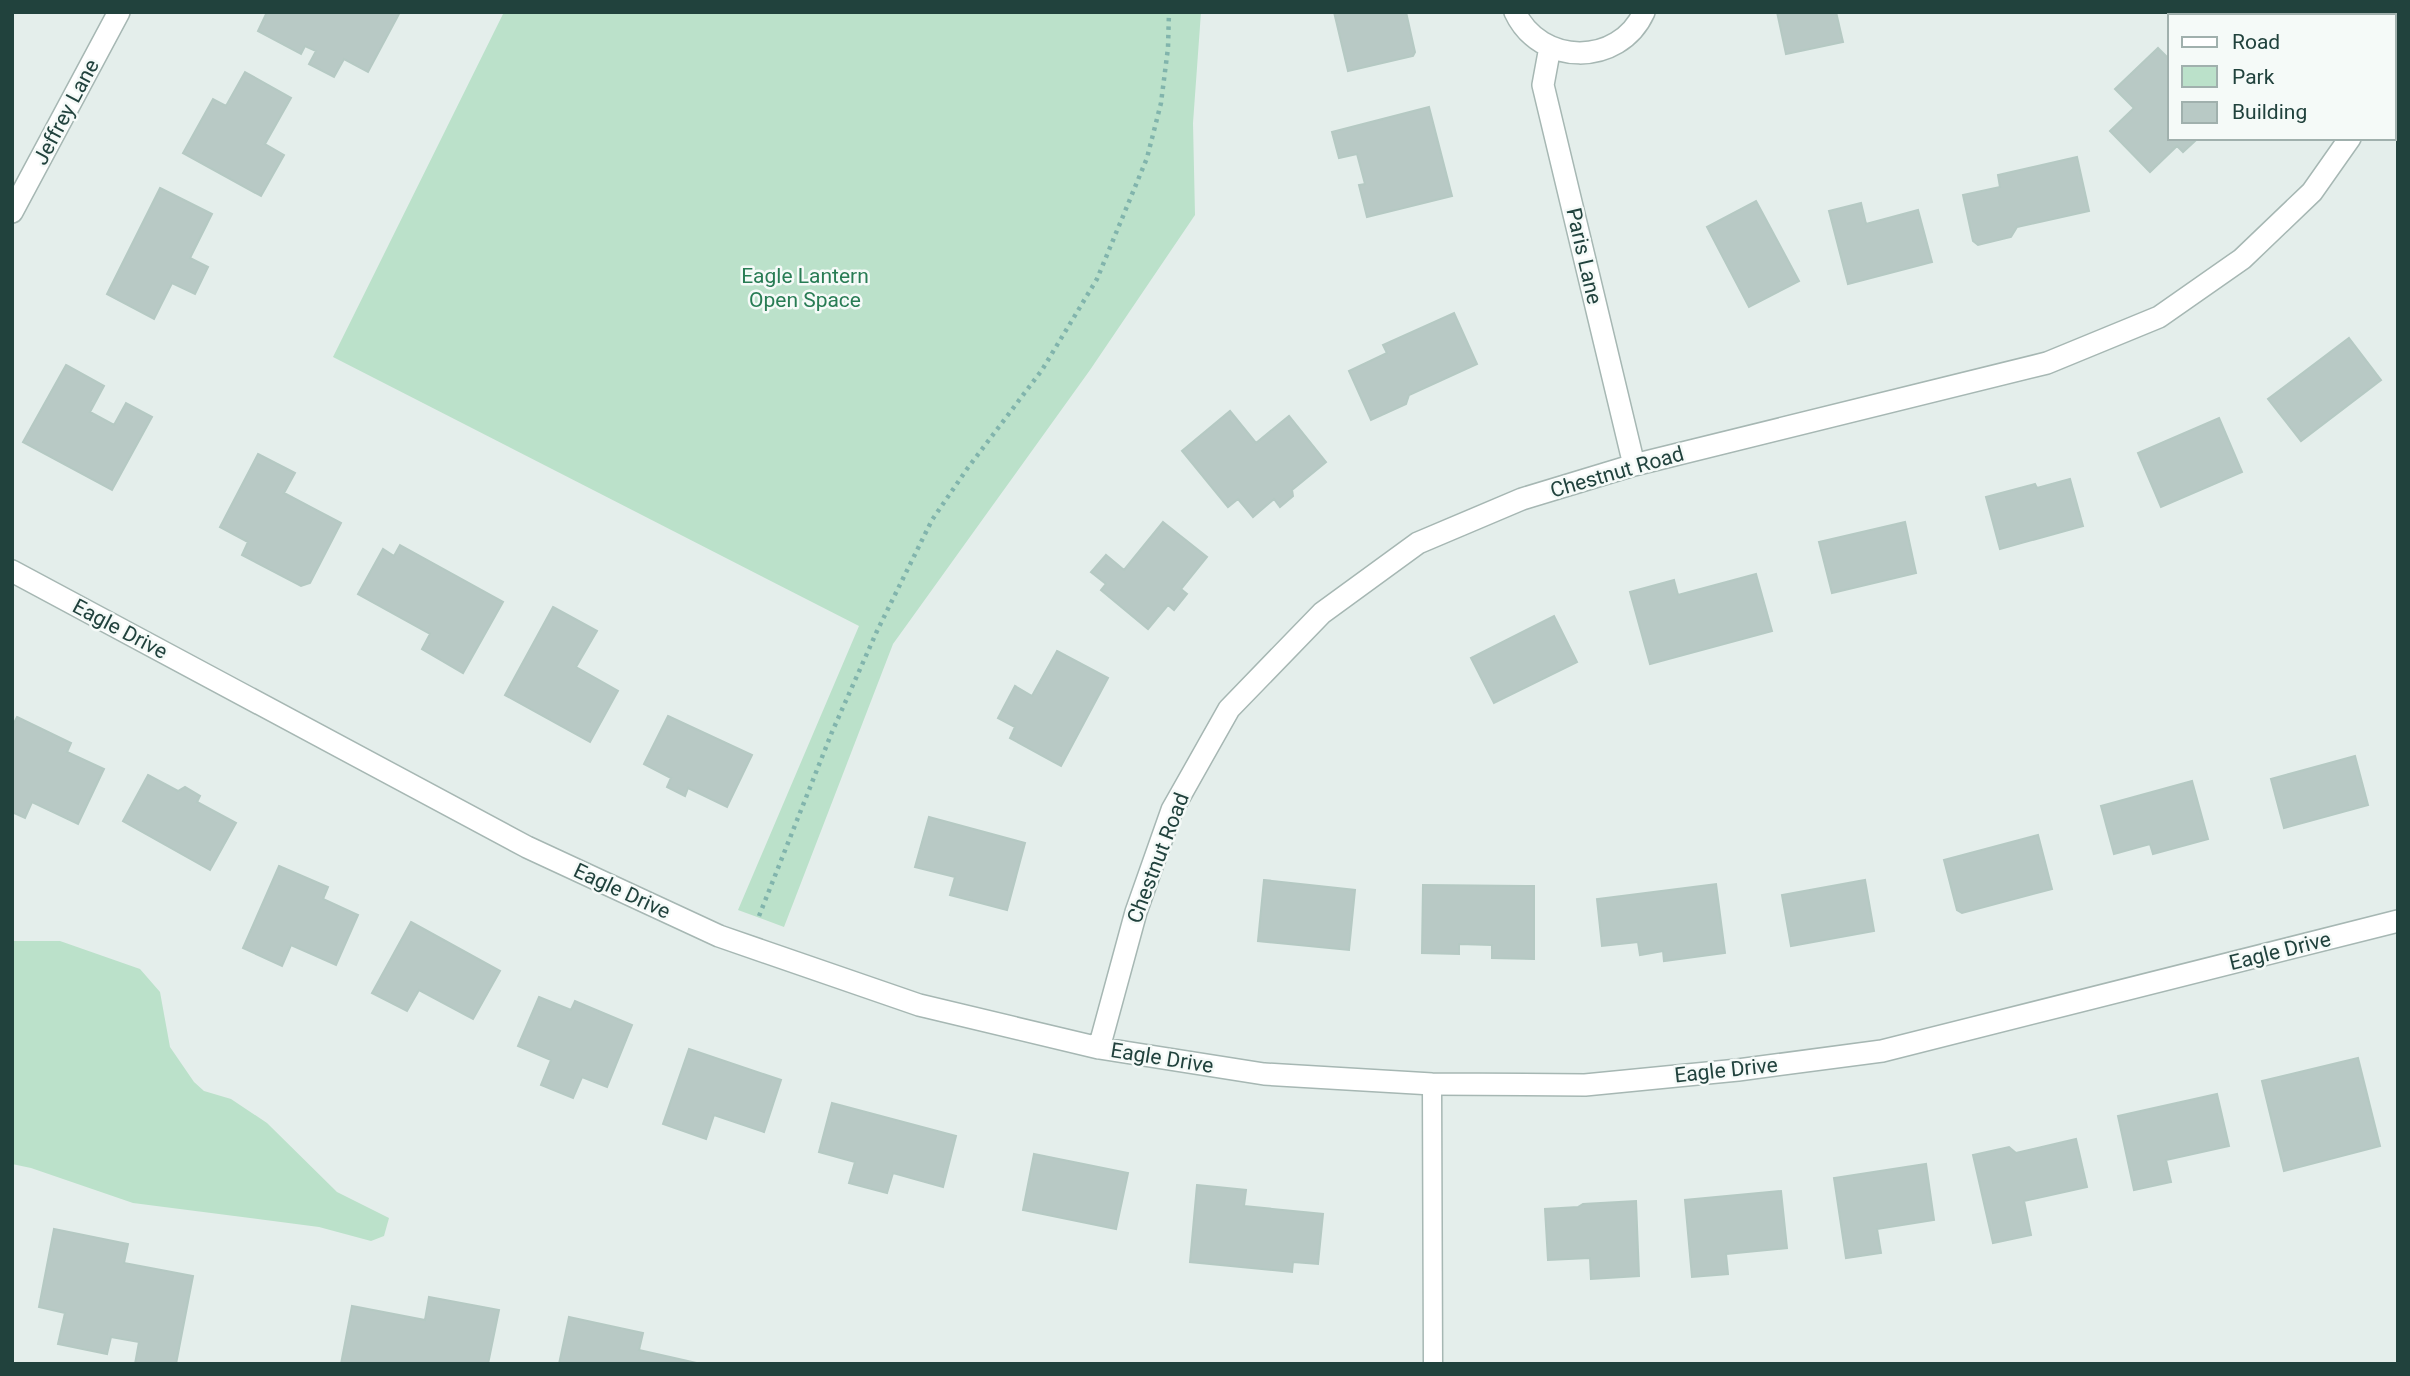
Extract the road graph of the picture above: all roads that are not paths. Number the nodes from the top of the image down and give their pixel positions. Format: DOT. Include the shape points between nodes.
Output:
graph roads {
  1 [pos="119,12"];
  2 [pos="1515,12"];
  3 [pos="1644,12"];
  4 [pos="1550,47"];
  5 [pos="2349,140"];
  6 [pos="12,212"];
  7 [pos="1634,465"];
  8 [pos="12,571"];
  9 [pos="2398,921"];
  10 [pos="1099,1048"];
  11 [pos="1432,1084"];
  12 [pos="1433,1364"];
  1 -- 6 [label="street, Jeffrey Lane"];
  2 -- 4 [label="street" via="1536,40"];
  3 -- 4 [label="street" via="1624,39 1603,50 1581,55"];
  4 -- 7 [label="street, Paris Lane" via="1543,85"];
  5 -- 7 [label="street, Chestnut Road" via="2312,192 2242,259 2159,317 2047,363"];
  7 -- 10 [label="street, Chestnut Road" via="1522,499 1418,543 1322,614 1228,709 1172,810 1136,912"];
  8 -- 10 [label="street, Eagle Drive" via="527,847 719,936 919,1005"];
  9 -- 11 [label="street, Eagle Drive" via="1882,1051 1585,1085"];
  10 -- 11 [label="street, Eagle Drive" via="1264,1074"];
  11 -- 12 [label="lane"];
}
